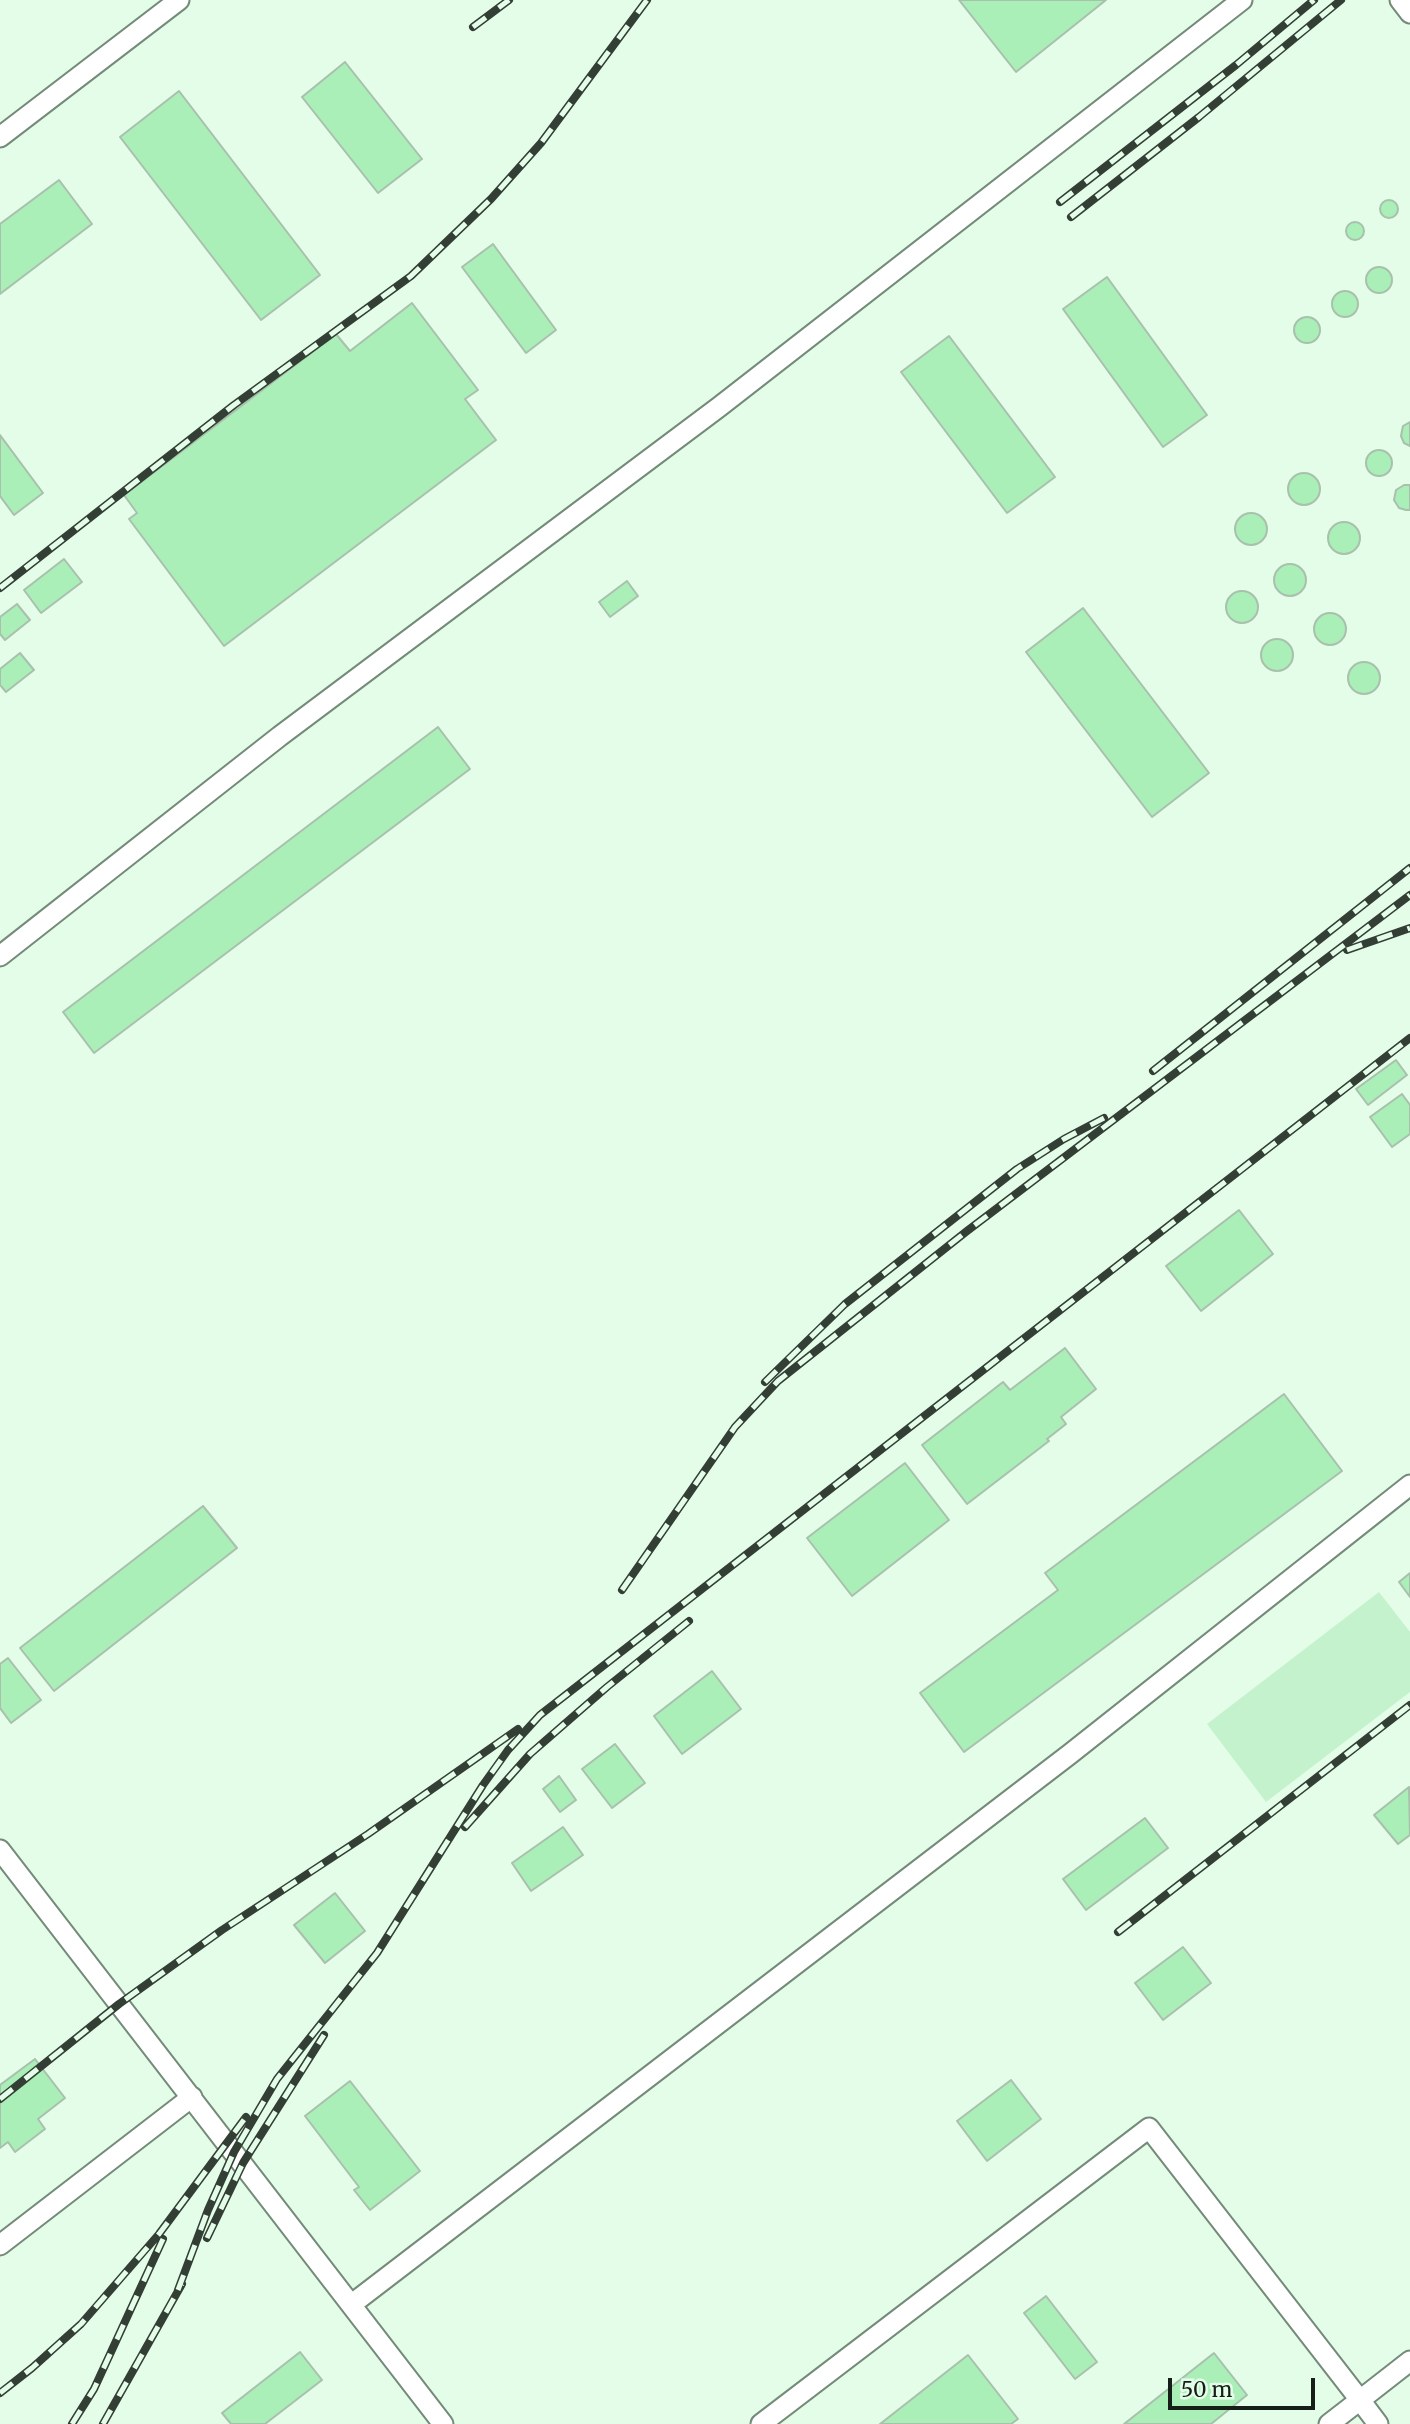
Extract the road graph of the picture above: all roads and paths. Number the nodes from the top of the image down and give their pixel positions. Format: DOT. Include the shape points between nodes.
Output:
graph roads {
  1 [pos="179,0"];
  2 [pos="1242,0"];
  3 [pos="1400,0"];
  4 [pos="1410,13"];
  5 [pos="0,137"];
  6 [pos="0,956"];
  7 [pos="1410,1485"];
  8 [pos="3,1860"];
  9 [pos="192,2097"];
  10 [pos="0,2245"];
  11 [pos="352,2304"];
  12 [pos="1410,2361"];
  13 [pos="1360,2400"];
  14 [pos="443,2424"];
  15 [pos="761,2424"];
  16 [pos="1329,2424"];
  17 [pos="1378,2424"];
  1 -- 5 [label="lane"];
  2 -- 6 [label="lane" via="719,407 280,736"];
  3 -- 4 [label="lane"];
  7 -- 11 [label="lane" via="1059,1763"];
  8 -- 9 [label="lane"];
  9 -- 10 [label="lane"];
  9 -- 11 [label="lane"];
  11 -- 14 [label="lane"];
  12 -- 13 [label="lane"];
  13 -- 15 [label="lane" via="1149,2128"];
  13 -- 16 [label="lane"];
  13 -- 17 [label="lane"];
}
